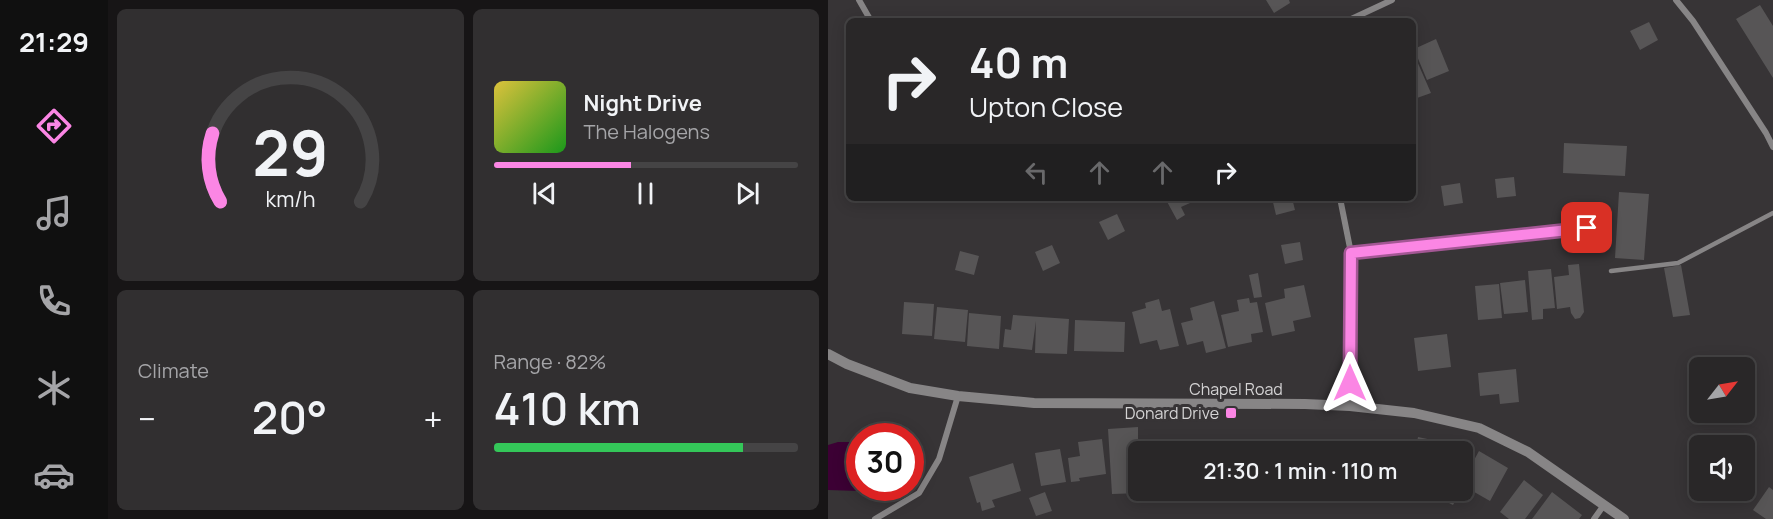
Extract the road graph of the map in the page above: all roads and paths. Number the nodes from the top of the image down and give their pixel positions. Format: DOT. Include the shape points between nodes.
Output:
graph roads {
  1 [pos="859,0"];
  2 [pos="1392,0"];
  3 [pos="1676,0"];
  4 [pos="870,18"];
  5 [pos="1353,18"];
  6 [pos="1773,130"];
  7 [pos="1766,133"];
  8 [pos="1773,147"];
  9 [pos="1341,201"];
  10 [pos="1773,213"];
  11 [pos="1587,228"];
  12 [pos="1351,253"];
  13 [pos="1611,271"];
  14 [pos="828,354"];
  15 [pos="957,396"];
  16 [pos="1350,406"];
  17 [pos="1604,505"];
  18 [pos="875,519"];
  19 [pos="1594,519"];
  20 [pos="1624,519"];
  1 -- 4 [label="street"];
  2 -- 5 [label="street"];
  3 -- 7 [label="street"];
  6 -- 7 [label="street"];
  7 -- 8 [label="street"];
  9 -- 12 [label="street"];
  10 -- 13 [label="lane" via="1678,263"];
  11 -- 12 [label="street"];
  12 -- 16 [label="street"];
  14 -- 15 [label="street, Chapel Road" via="910,388"];
  15 -- 16 [label="street, Chapel Road" via="1034,403"];
  15 -- 18 [label="street" via="939,459 919,493"];
  16 -- 17 [label="street, Chapel Road" via="1414,413 1479,428 1528,452"];
  17 -- 19 [label="street"];
  17 -- 20 [label="street, Chapel Road"];
}
